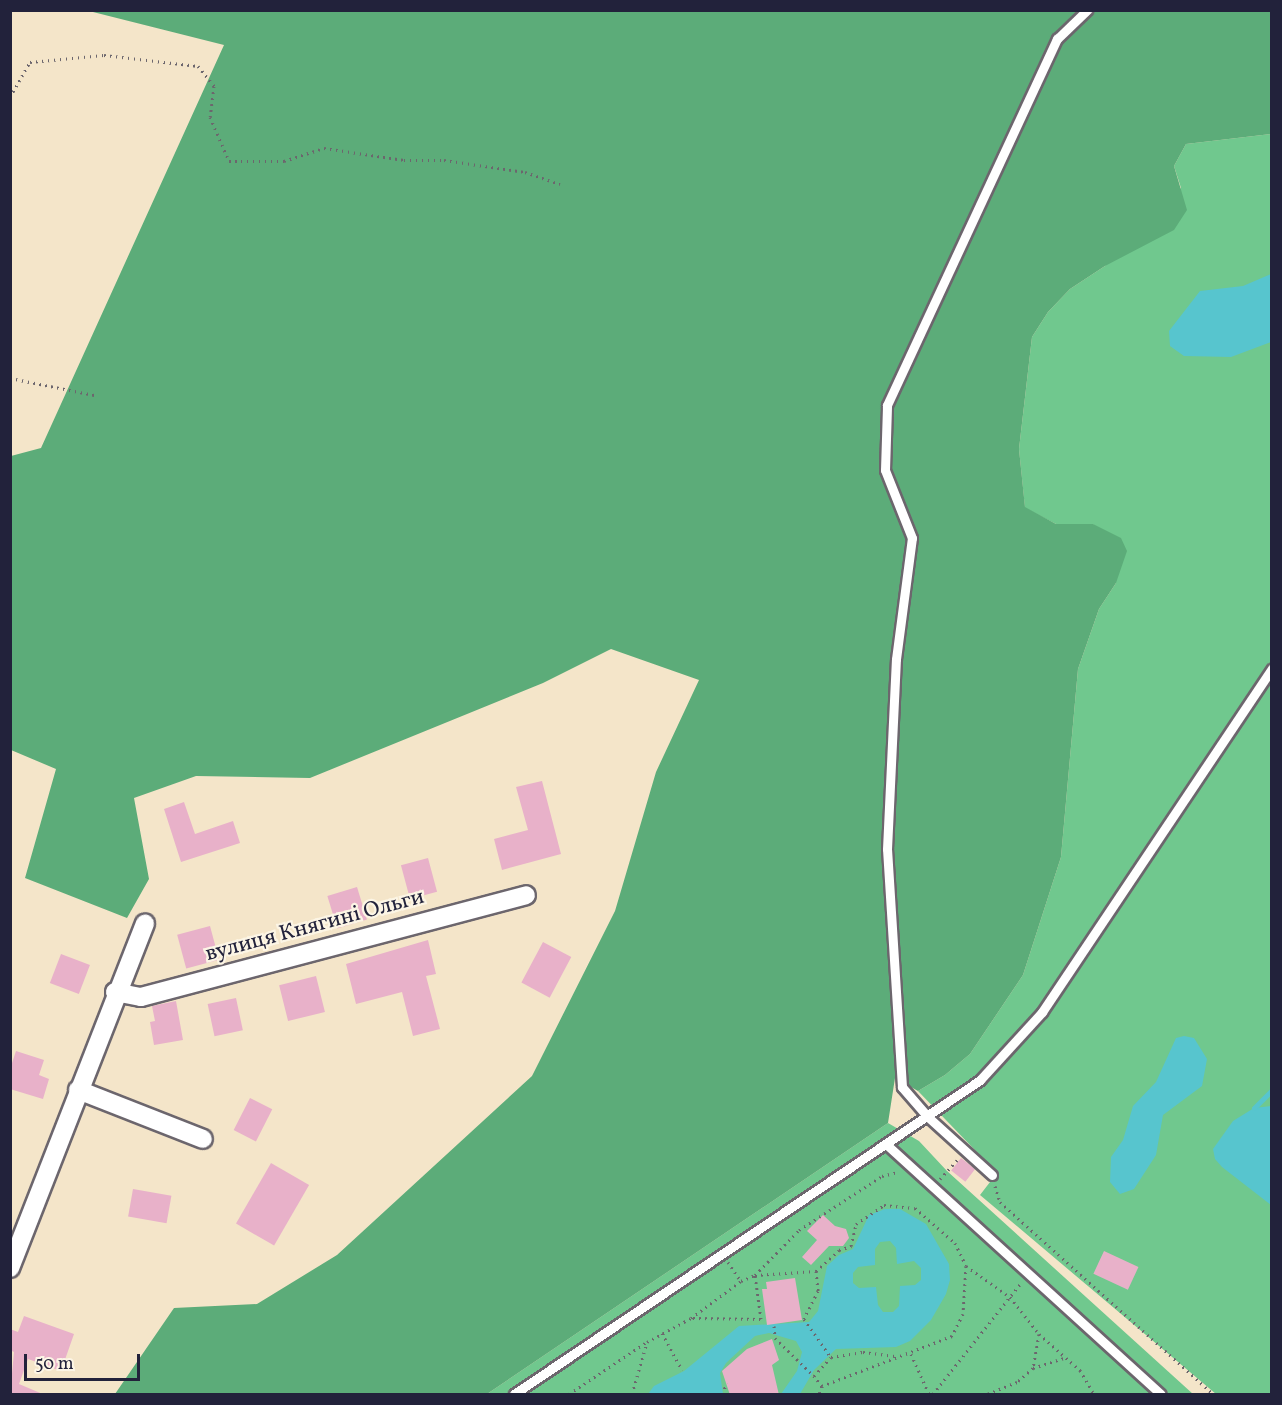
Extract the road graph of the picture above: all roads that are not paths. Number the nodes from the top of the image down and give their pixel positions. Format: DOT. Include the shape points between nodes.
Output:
graph roads {
  1 [pos="1087,10"];
  2 [pos="1272,669"];
  3 [pos="526,895"];
  4 [pos="145,923"];
  5 [pos="115,992"];
  6 [pos="78,1090"];
  7 [pos="928,1117"];
  8 [pos="202,1139"];
  9 [pos="887,1145"];
  10 [pos="992,1175"];
  11 [pos="10,1268"];
  12 [pos="513,1395"];
  13 [pos="1161,1395"];
  1 -- 7 [label="lane" via="1057,39 887,405 885,470 912,538 896,659 887,849 902,1087"];
  2 -- 7 [label="lane" via="1042,1012 980,1080"];
  3 -- 5 [label="street, вулиця Княгині Ольги" via="141,997"];
  4 -- 5 [label="street"];
  5 -- 6 [label="street"];
  6 -- 8 [label="street"];
  6 -- 11 [label="street"];
  7 -- 9 [label="lane"];
  7 -- 10 [label="lane"];
  9 -- 12 [label="lane"];
  9 -- 13 [label="lane"];
}
